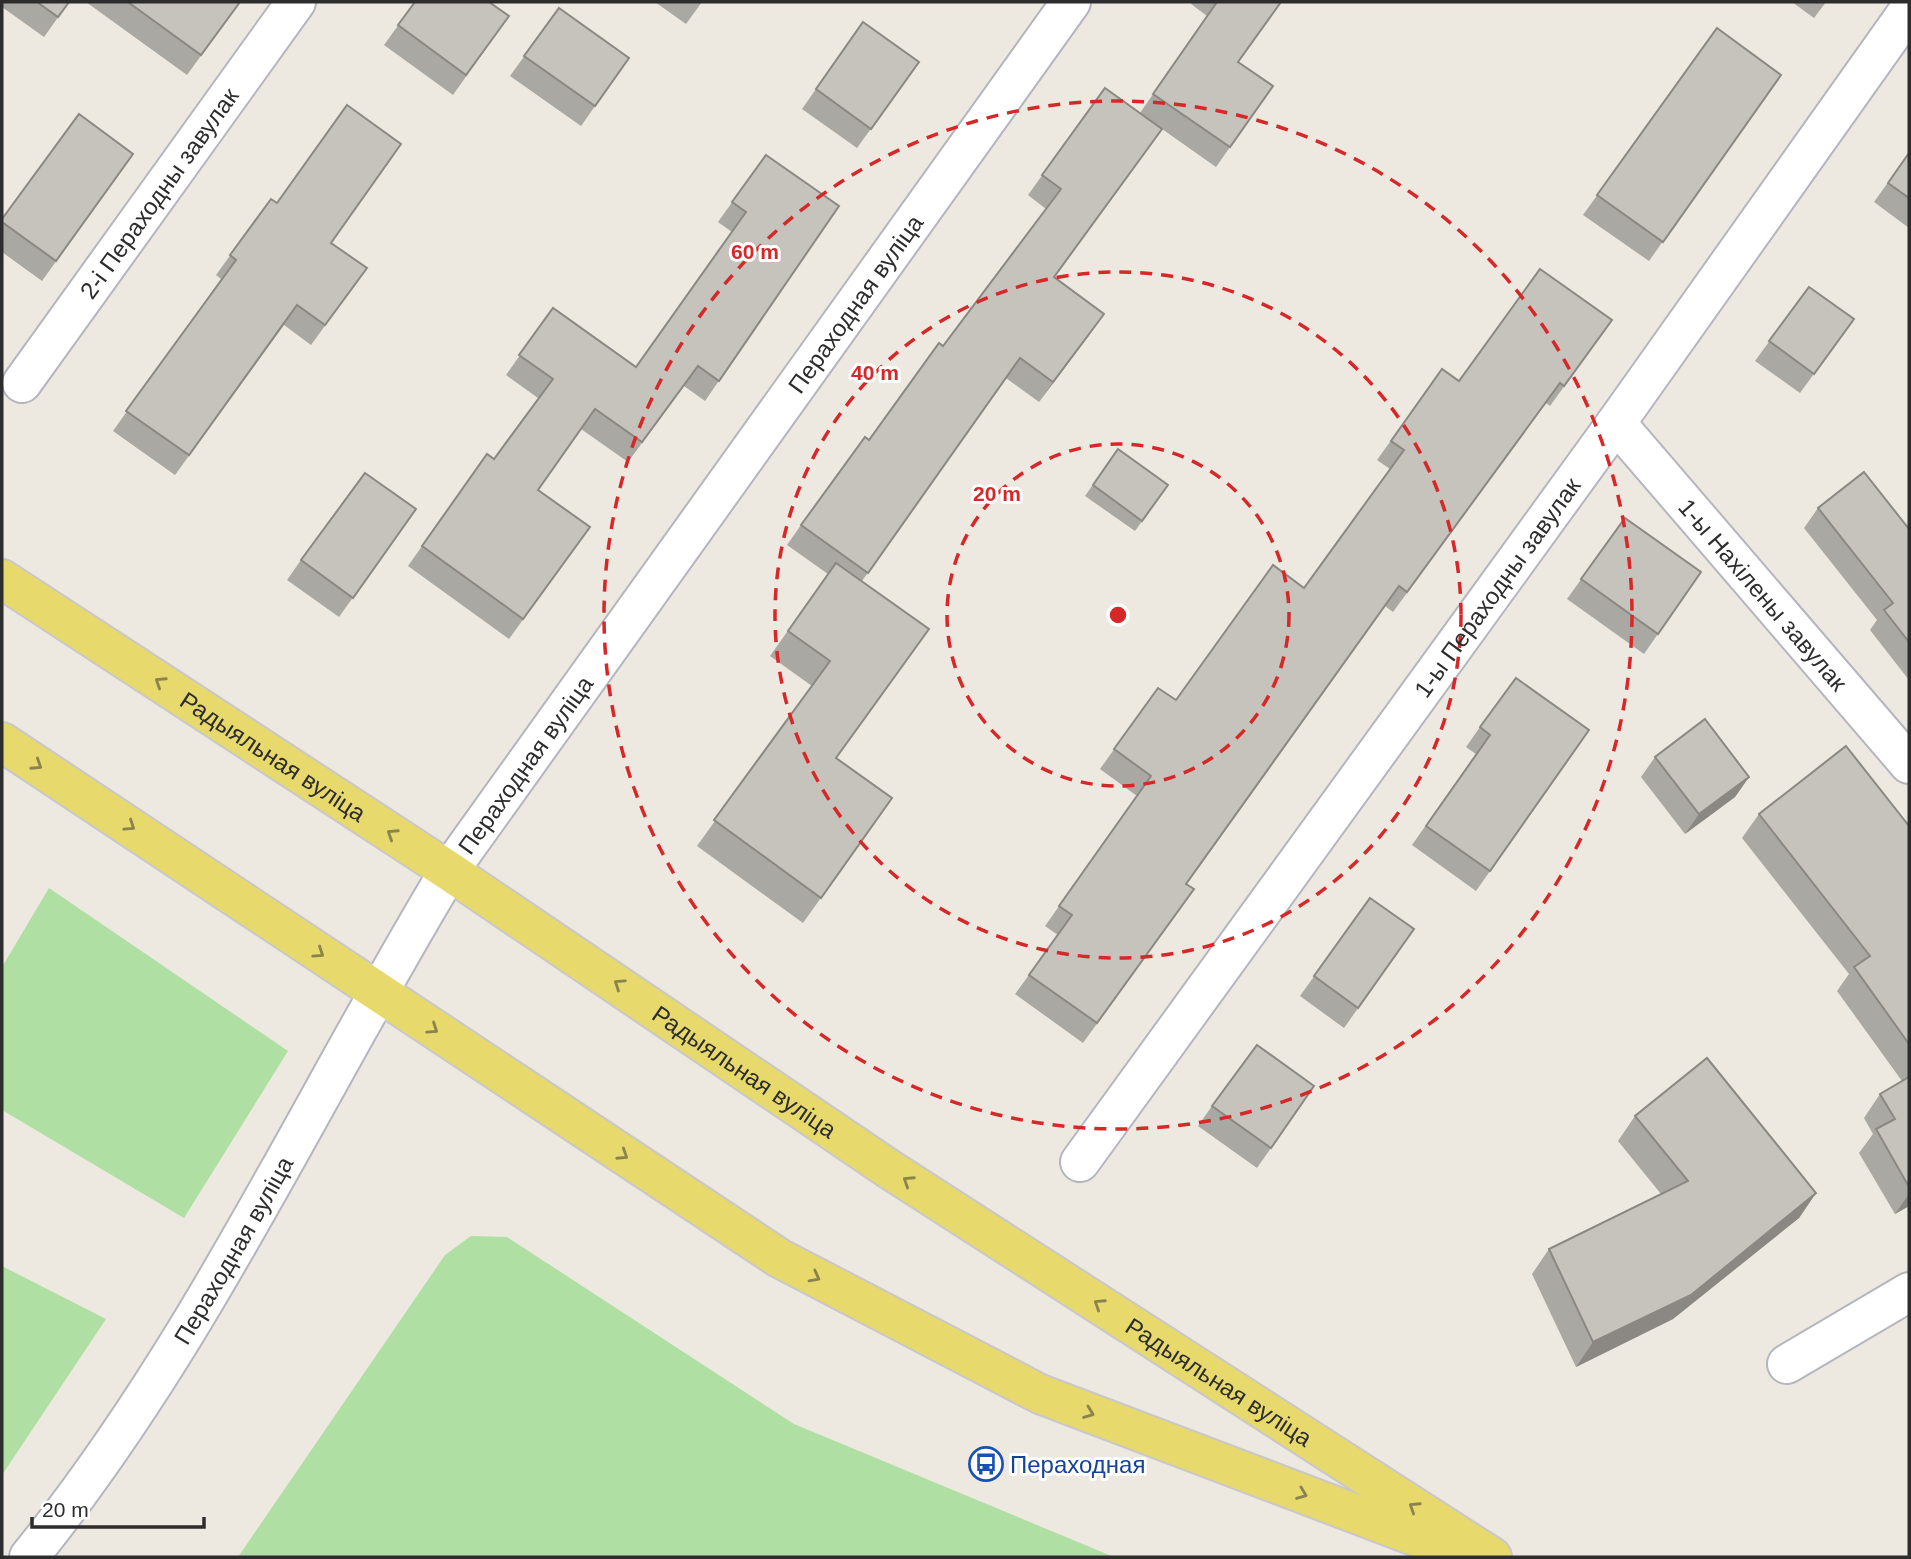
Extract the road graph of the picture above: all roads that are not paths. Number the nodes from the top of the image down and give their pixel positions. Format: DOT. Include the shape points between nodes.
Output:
graph roads {
  1 [pos="296,2"];
  2 [pos="1071,2"];
  3 [pos="1909,9"];
  4 [pos="22,383"];
  5 [pos="1616,423"];
  6 [pos="2,579"];
  7 [pos="2,742"];
  8 [pos="1909,764"];
  9 [pos="449,871"];
  10 [pos="377,991"];
  11 [pos="1080,1162"];
  12 [pos="1909,1292"];
  13 [pos="1787,1364"];
  14 [pos="29,1557"];
  15 [pos="1469,1557"];
  16 [pos="1492,1557"];
  1 -- 4 [label="street, 2-і Пераходны завулак"];
  2 -- 9 [label="street, Пераходная вуліца"];
  3 -- 5 [label="street, 1-ы Пераходны завулак"];
  5 -- 8 [label="street, 1-ы Нахілены завулак"];
  5 -- 11 [label="street, 1-ы Пераходны завулак"];
  9 -- 6 [label="main road, Радыяльная вуліца, one-way"];
  7 -- 10 [label="main road, one-way"];
  9 -- 10 [label="street, Пераходная вуліца"];
  16 -- 9 [label="main road, Радыяльная вуліца, one-way" via="889,1168"];
  10 -- 14 [label="street, Пераходная вуліца" via="210,1295 128,1425"];
  10 -- 15 [label="main road, one-way" via="779,1258 1026,1388"];
  12 -- 13 [label="street"];
}
